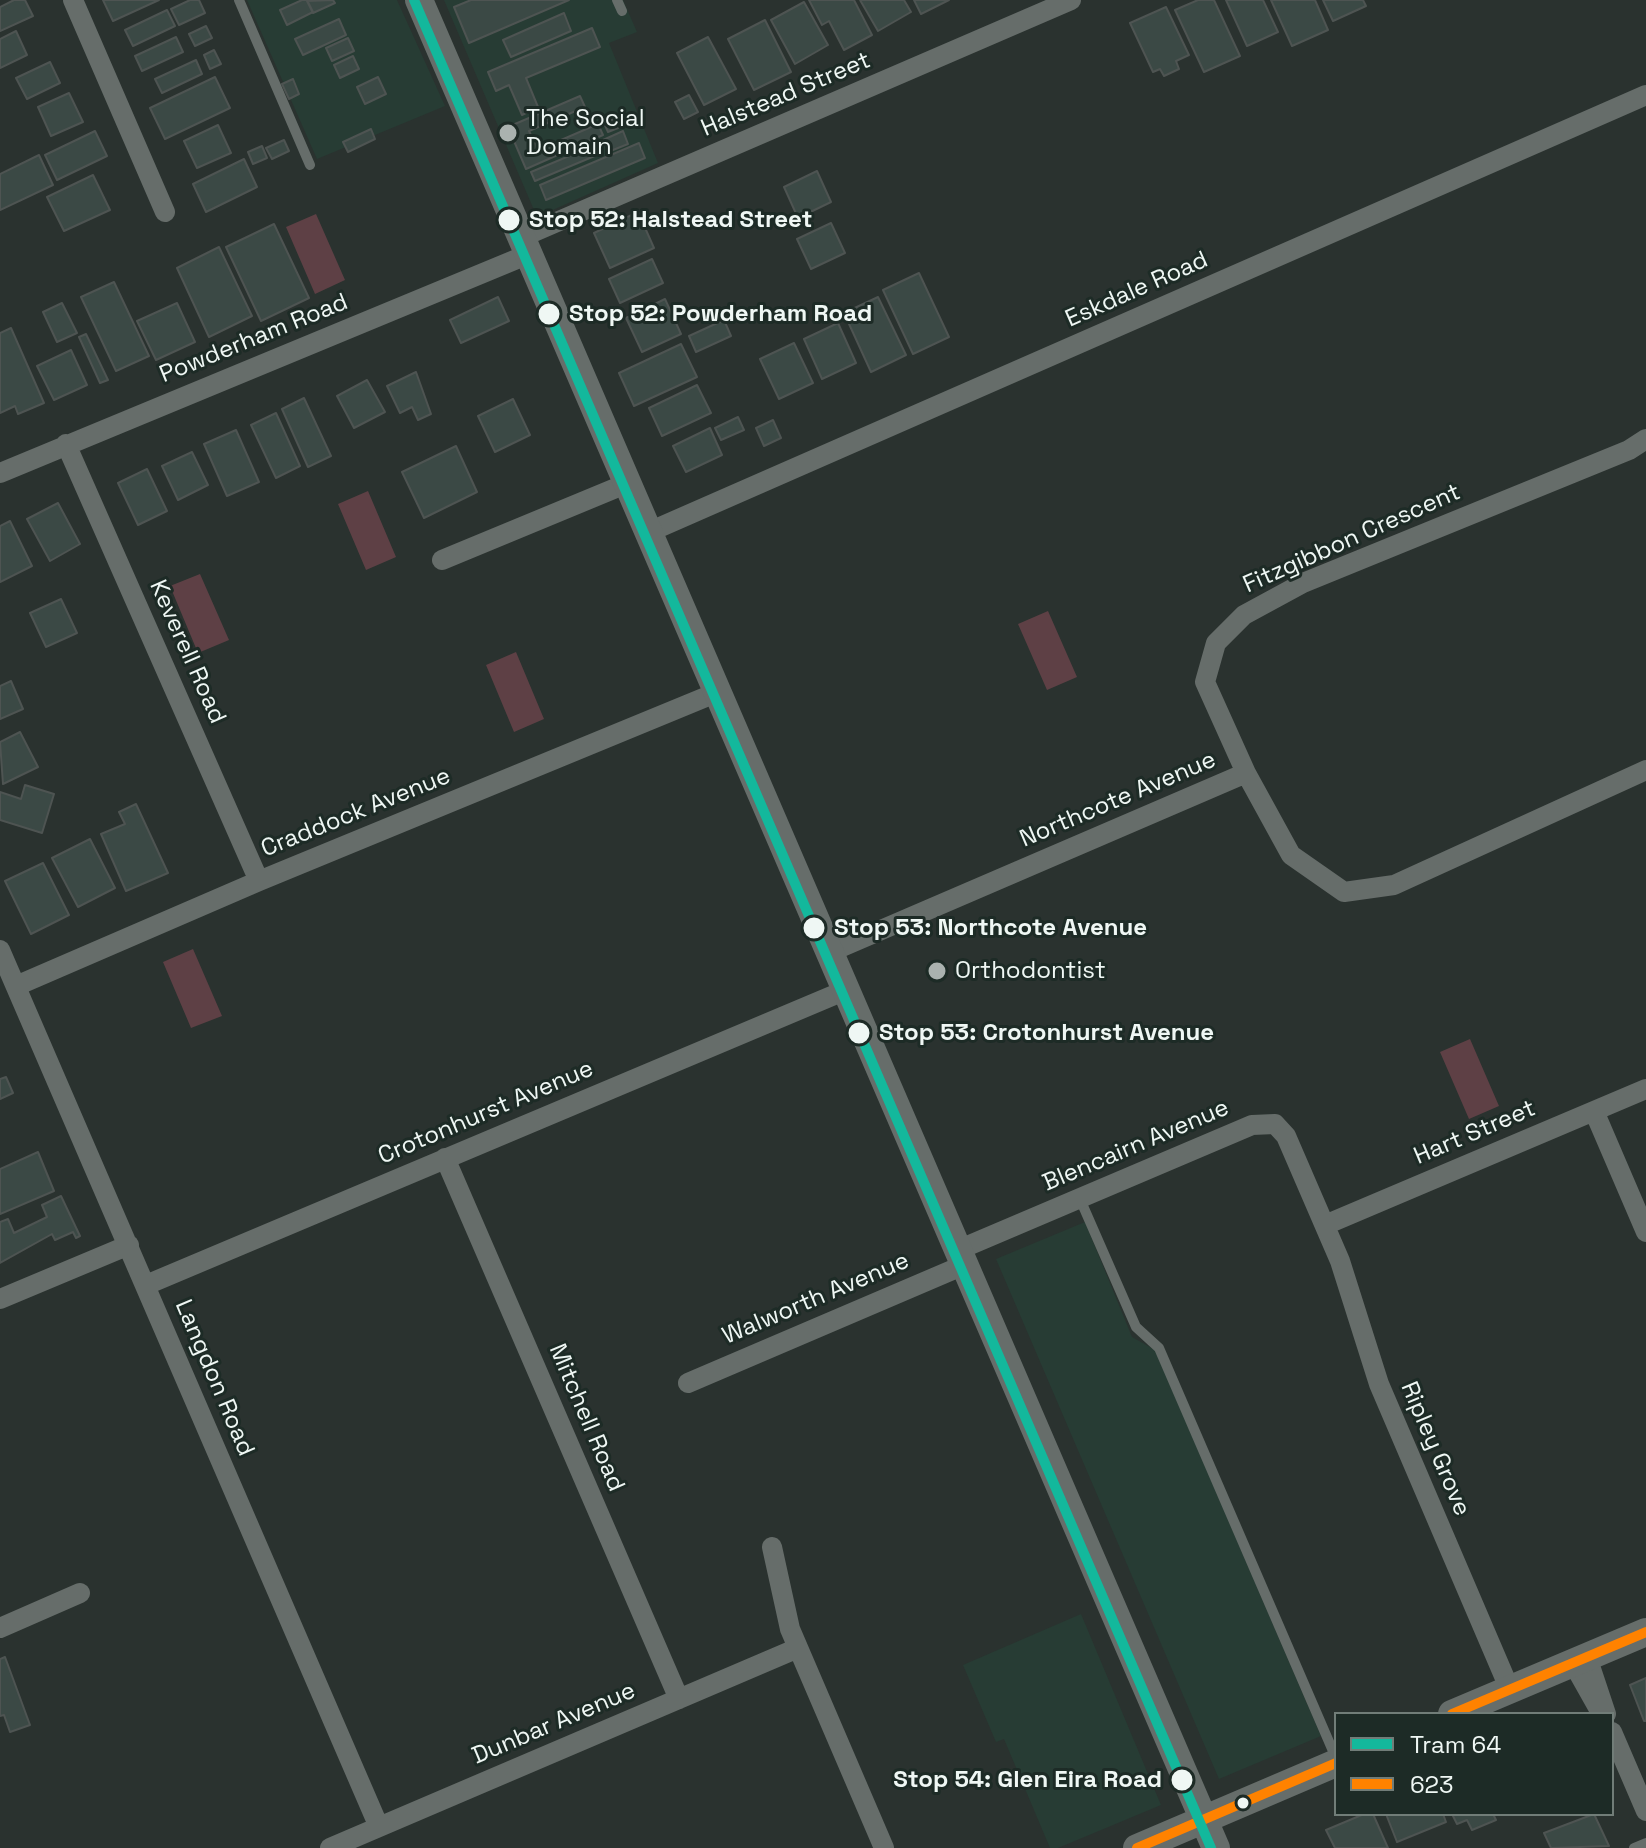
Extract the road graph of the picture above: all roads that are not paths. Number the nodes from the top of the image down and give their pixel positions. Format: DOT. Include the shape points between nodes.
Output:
graph roads {
  1 [pos="73,0"];
  2 [pos="239,0"];
  3 [pos="419,0"];
  4 [pos="1071,0"];
  5 [pos="1646,95"];
  6 [pos="310,165"];
  7 [pos="165,212"];
  8 [pos="525,245"];
  9 [pos="1646,439"];
  10 [pos="66,444"];
  11 [pos="0,473"];
  12 [pos="628,483"];
  13 [pos="649,532"];
  14 [pos="442,560"];
  15 [pos="718,692"];
  16 [pos="1646,770"];
  17 [pos="1246,773"];
  18 [pos="259,881"];
  19 [pos="0,950"];
  20 [pos="830,952"];
  21 [pos="16,986"];
  22 [pos="846,990"];
  23 [pos="1646,1089"];
  24 [pos="1594,1111"];
  25 [pos="445,1158"];
  26 [pos="1080,1199"];
  27 [pos="1325,1225"];
  28 [pos="1646,1232"];
  29 [pos="129,1245"];
  30 [pos="961,1257"];
  31 [pos="146,1285"];
  32 [pos="0,1299"];
  33 [pos="688,1383"];
  34 [pos="772,1547"];
  35 [pos="80,1593"];
  36 [pos="0,1628"];
  37 [pos="1646,1632"];
  38 [pos="798,1648"];
  39 [pos="1580,1660"];
  40 [pos="1510,1690"];
  41 [pos="679,1699"];
  42 [pos="1457,1712"];
  43 [pos="1603,1712"];
  44 [pos="1614,1737"];
  45 [pos="1334,1756"];
  46 [pos="1334,1762"];
  47 [pos="1646,1811"];
  48 [pos="1204,1820"];
  49 [pos="379,1827"];
  50 [pos="1646,1843"];
  51 [pos="330,1848"];
  52 [pos="884,1848"];
  53 [pos="1137,1848"];
  54 [pos="1216,1848"];
  55 [pos="1634,1848"];
  1 -- 7 [label="street"];
  2 -- 6 [label="lane"];
  3 -- 8 [label="main road"];
  4 -- 8 [label="street, Halstead Street"];
  5 -- 13 [label="street, Eskdale Road"];
  8 -- 10 [label="street, Powderham Road"];
  8 -- 12 [label="main road"];
  9 -- 17 [label="street, Fitzgibbon Crescent" via="1303,583 1244,615 1216,643 1205,682"];
  10 -- 11 [label="street, Powderham Road"];
  10 -- 18 [label="street, Keverell Road"];
  12 -- 13 [label="main road"];
  12 -- 14 [label="street"];
  13 -- 15 [label="main road"];
  15 -- 18 [label="street, Craddock Avenue"];
  15 -- 20 [label="main road"];
  16 -- 17 [label="street, Northcote Avenue" via="1394,885 1344,892 1291,855"];
  17 -- 20 [label="street, Northcote Avenue"];
  18 -- 21 [label="street, Craddock Avenue"];
  19 -- 21 [label="street, Langdon Road"];
  20 -- 22 [label="main road"];
  21 -- 29 [label="street, Langdon Road"];
  22 -- 25 [label="street, Crotonhurst Avenue"];
  22 -- 30 [label="main road"];
  23 -- 24 [label="street, Hart Street"];
  24 -- 27 [label="street, Hart Street"];
  24 -- 28 [label="street"];
  25 -- 31 [label="street, Crotonhurst Avenue"];
  25 -- 41 [label="street, Mitchell Road"];
  26 -- 27 [label="street, Blencairn Avenue" via="1268,1122 1286,1136"];
  26 -- 30 [label="street, Blencairn Avenue"];
  26 -- 45 [label="lane" via="1136,1327 1159,1348"];
  27 -- 40 [label="street, Ripley Grove" via="1379,1384"];
  29 -- 31 [label="street, Langdon Road"];
  29 -- 32 [label="street"];
  30 -- 33 [label="street, Walworth Avenue"];
  30 -- 48 [label="main road"];
  31 -- 49 [label="street, Langdon Road"];
  34 -- 38 [label="street"];
  35 -- 36 [label="street"];
  37 -- 39 [label="main road"];
  38 -- 41 [label="street, Dunbar Avenue"];
  38 -- 52 [label="street"];
  39 -- 40 [label="main road"];
  39 -- 43 [label="street"];
  40 -- 42 [label="main road"];
  41 -- 49 [label="street, Dunbar Avenue"];
  44 -- 47 [label="street"];
  46 -- 48 [label="main road"];
  48 -- 53 [label="main road"];
  48 -- 54 [label="main road"];
  49 -- 51 [label="street, Dunbar Avenue"];
  50 -- 55 [label="lane"];
}
